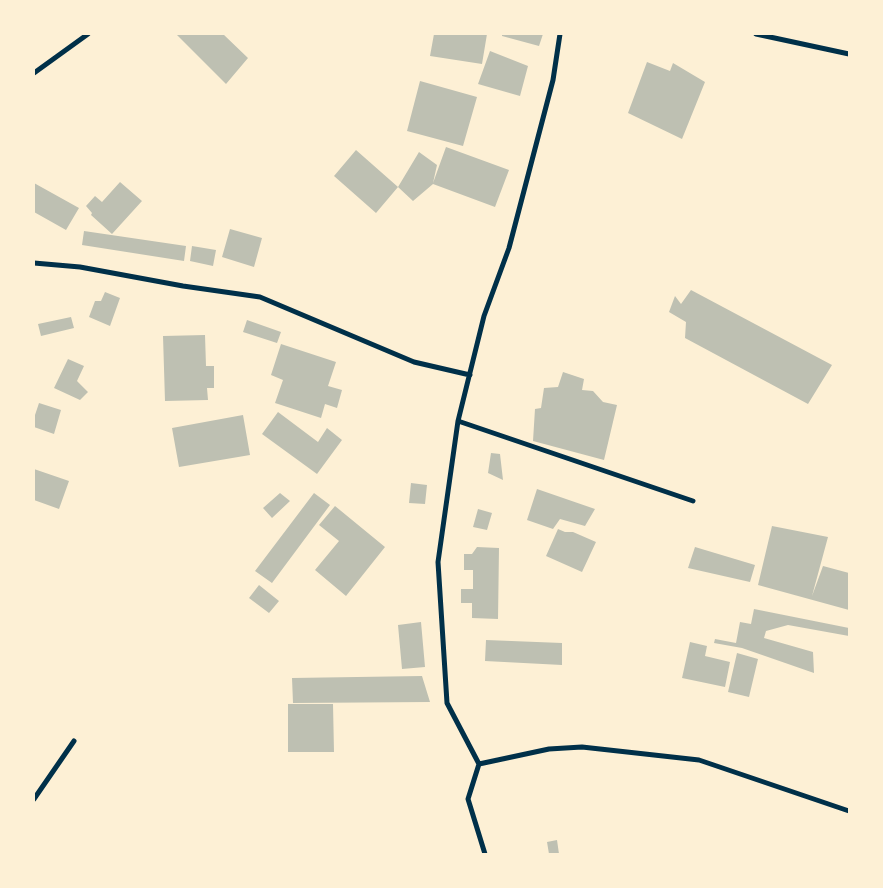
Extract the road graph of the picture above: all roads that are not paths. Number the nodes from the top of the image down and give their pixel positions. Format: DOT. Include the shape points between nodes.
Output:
graph roads {
  1 [pos="88,34"];
  2 [pos="560,34"];
  3 [pos="756,34"];
  4 [pos="849,54"];
  5 [pos="34,73"];
  6 [pos="34,263"];
  7 [pos="470,375"];
  8 [pos="458,421"];
  9 [pos="694,501"];
  10 [pos="74,741"];
  11 [pos="478,764"];
  12 [pos="34,799"];
  13 [pos="849,811"];
  14 [pos="485,854"];
  1 -- 5 [label="street"];
  2 -- 7 [label="street" via="553,80 509,248 484,316"];
  3 -- 4 [label="street"];
  6 -- 7 [label="street" via="80,267 260,296 414,362"];
  7 -- 8 [label="street"];
  8 -- 9 [label="street"];
  8 -- 11 [label="street" via="438,562 442,644 447,703"];
  10 -- 12 [label="street"];
  11 -- 13 [label="street" via="550,749 582,747 699,760"];
  11 -- 14 [label="street" via="468,799"];
}
